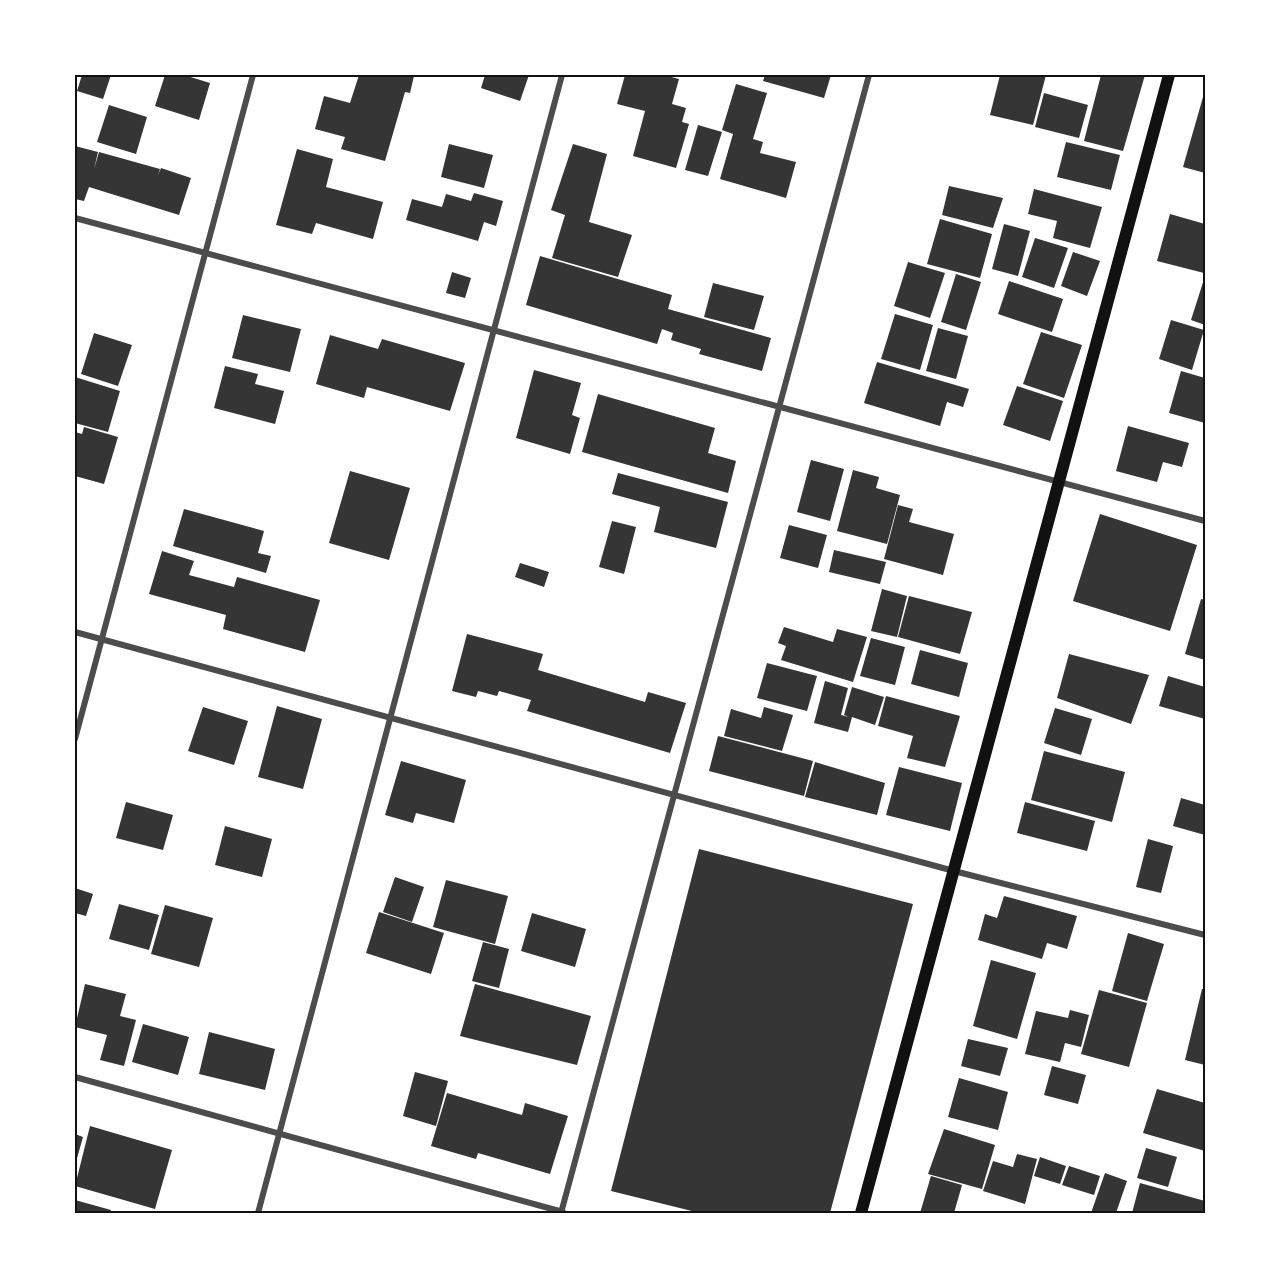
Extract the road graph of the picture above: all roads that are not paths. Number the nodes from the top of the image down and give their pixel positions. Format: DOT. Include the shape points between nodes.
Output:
graph roads {
  1 [pos="253,75"];
  2 [pos="562,75"];
  3 [pos="869,75"];
  4 [pos="1169,75"];
  5 [pos="75,218"];
  6 [pos="206,253"];
  7 [pos="494,330"];
  8 [pos="780,406"];
  9 [pos="1059,480"];
  10 [pos="1205,521"];
  11 [pos="75,632"];
  12 [pos="102,639"];
  13 [pos="390,718"];
  14 [pos="75,739"];
  15 [pos="674,795"];
  16 [pos="954,871"];
  17 [pos="1205,935"];
  18 [pos="75,1077"];
  19 [pos="280,1134"];
  20 [pos="258,1213"];
  21 [pos="563,1213"];
  22 [pos="861,1213"];
  1 -- 6 [label="street"];
  2 -- 7 [label="street"];
  3 -- 8 [label="street"];
  4 -- 9 [label="main road"];
  5 -- 6 [label="street"];
  6 -- 7 [label="street"];
  6 -- 12 [label="street"];
  7 -- 8 [label="street"];
  7 -- 13 [label="street"];
  8 -- 9 [label="street"];
  8 -- 15 [label="street"];
  9 -- 10 [label="street"];
  9 -- 16 [label="main road"];
  11 -- 12 [label="street"];
  12 -- 13 [label="street"];
  12 -- 14 [label="street"];
  13 -- 15 [label="street"];
  13 -- 19 [label="street"];
  15 -- 16 [label="street"];
  15 -- 21 [label="street"];
  16 -- 17 [label="street"];
  16 -- 22 [label="main road"];
  18 -- 19 [label="street"];
  19 -- 20 [label="street"];
  19 -- 21 [label="street"];
}
